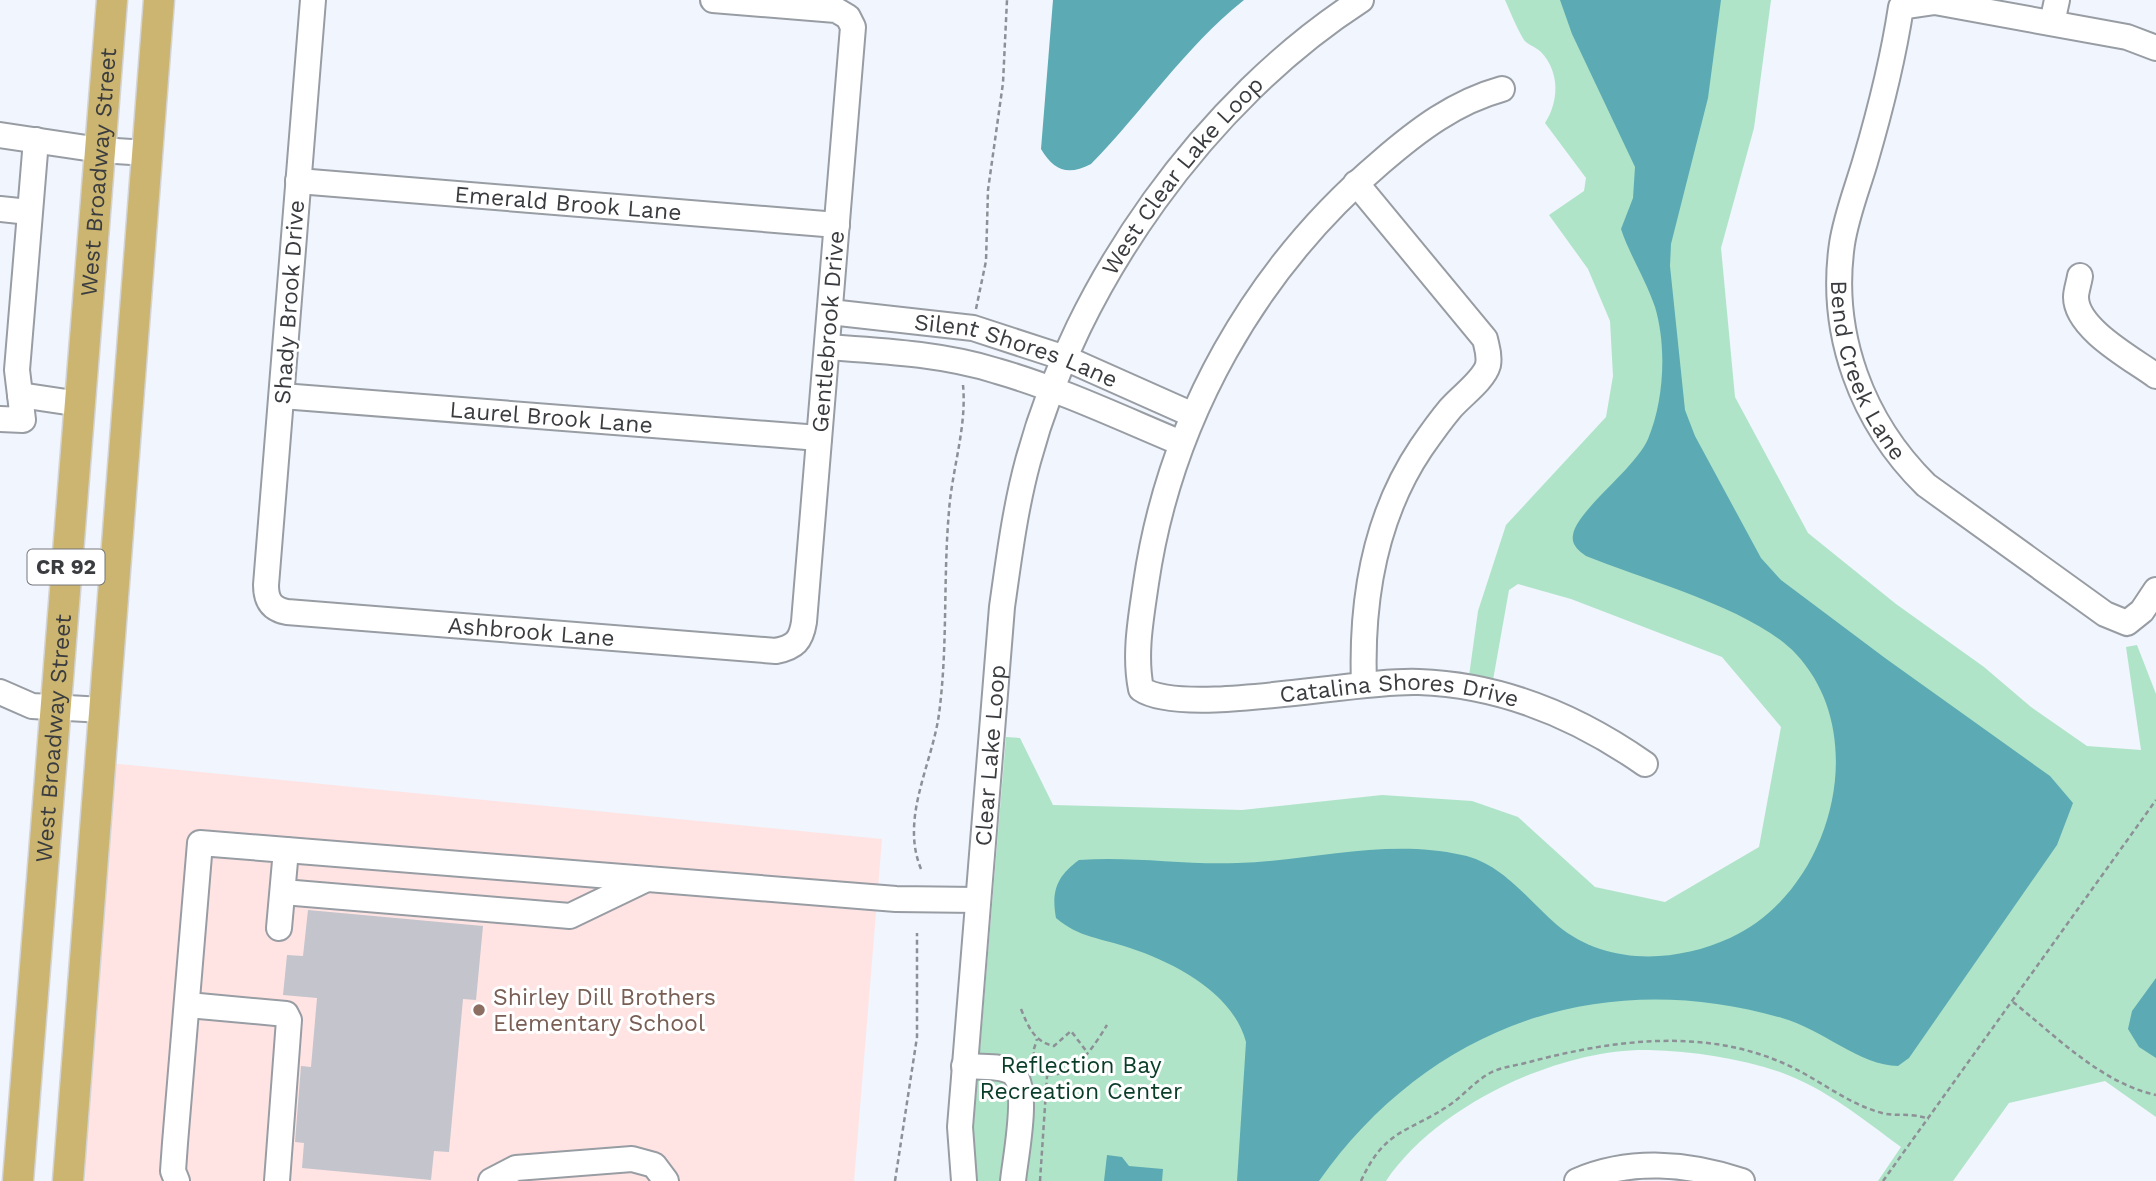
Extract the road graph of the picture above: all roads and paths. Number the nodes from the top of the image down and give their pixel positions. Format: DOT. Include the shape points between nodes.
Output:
graph roads {
  1 [pos="112,0"];
  2 [pos="159,0"];
  3 [pos="313,0"];
  4 [pos="713,0"];
  5 [pos="1007,0"];
  6 [pos="1361,0"];
  7 [pos="2022,9"];
  8 [pos="2054,11"];
  9 [pos="2156,48"];
  10 [pos="1502,89"];
  11 [pos="0,135"];
  12 [pos="36,140"];
  13 [pos="100,150"];
  14 [pos="147,153"];
  15 [pos="298,181"];
  16 [pos="1356,183"];
  17 [pos="0,209"];
  18 [pos="29,212"];
  19 [pos="837,225"];
  20 [pos="2080,276"];
  21 [pos="10,308"];
  22 [pos="830,312"];
  23 [pos="975,315"];
  24 [pos="828,347"];
  25 [pos="1065,358"];
  26 [pos="2156,376"];
  27 [pos="963,384"];
  28 [pos="1053,390"];
  29 [pos="20,395"];
  30 [pos="282,396"];
  31 [pos="80,404"];
  32 [pos="1193,415"];
  33 [pos="0,419"];
  34 [pos="819,438"];
  35 [pos="1181,443"];
  36 [pos="2156,590"];
  37 [pos="269,603"];
  38 [pos="794,646"];
  39 [pos="1364,684"];
  40 [pos="0,692"];
  41 [pos="55,707"];
  42 [pos="103,710"];
  43 [pos="1645,764"];
  44 [pos="2156,800"];
  45 [pos="286,850"];
  46 [pos="921,869"];
  47 [pos="648,879"];
  48 [pos="283,892"];
  49 [pos="977,900"];
  50 [pos="279,928"];
  51 [pos="917,933"];
  52 [pos="2013,1002"];
  53 [pos="188,1005"];
  54 [pos="1021,1009"];
  55 [pos="1107,1025"];
  56 [pos="1037,1039"];
  57 [pos="1088,1053"];
  58 [pos="964,1066"];
  59 [pos="1047,1075"];
  60 [pos="2156,1096"];
  61 [pos="1929,1119"];
  62 [pos="960,1127"];
  63 [pos="175,1176"];
  64 [pos="18,1181"];
  65 [pos="68,1181"];
  66 [pos="278,1181"];
  67 [pos="491,1181"];
  68 [pos="666,1181"];
  69 [pos="895,1181"];
  70 [pos="946,1181"];
  71 [pos="964,1181"];
  72 [pos="1013,1181"];
  73 [pos="1040,1181"];
  74 [pos="1361,1181"];
  75 [pos="1577,1181"];
  76 [pos="1742,1181"];
  77 [pos="1883,1181"];
  1 -- 13 [label="main road, West Broadway Street / CR 92"];
  2 -- 14 [label="main road, West Broadway Street / CR 92"];
  3 -- 15 [label="street, Shady Brook Drive"];
  4 -- 19 [label="street, Gentlebrook Drive" via="836,10 848,17 854,40"];
  5 -- 23 [label="path" via="1003,83 988,190 986,261"];
  6 -- 25 [label="street, West Clear Lake Loop" via="1297,46 1179,166 1103,282"];
  7 -- 8 [label="street"];
  7 -- 36 [label="street, Bend Creek Lane" via="1935,2 1901,7 1883,98 1842,241 1839,312 1855,376 1881,432 1900,460 1926,485 2105,614 2127,623"];
  8 -- 9 [label="street"];
  10 -- 16 [label="street" via="1451,109"];
  11 -- 12 [label="street"];
  12 -- 13 [label="street"];
  12 -- 18 [label="street"];
  13 -- 14 [label="street"];
  13 -- 31 [label="main road, West Broadway Street / CR 92"];
  14 -- 42 [label="main road, West Broadway Street / CR 92"];
  15 -- 19 [label="street, Emerald Brook Lane"];
  15 -- 30 [label="street, Shady Brook Drive"];
  16 -- 32 [label="street" via="1278,268 1222,355"];
  16 -- 39 [label="street" via="1485,339 1489,355 1488,368 1448,411 1396,492 1366,594"];
  17 -- 18 [label="street"];
  18 -- 21 [label="street"];
  19 -- 22 [label="street, Gentlebrook Drive"];
  20 -- 26 [label="street" via="2075,299 2082,319"];
  21 -- 29 [label="street"];
  22 -- 24 [label="street, Gentlebrook Drive"];
  22 -- 25 [label="street, Silent Shores Lane" via="973,328"];
  24 -- 28 [label="street, Silent Shores Lane" via="906,353 995,370"];
  24 -- 34 [label="street, Gentlebrook Drive"];
  25 -- 28 [label="street, West Clear Lake Loop"];
  25 -- 32 [label="street, Silent Shores Lane"];
  27 -- 46 [label="path" via="965,412 949,509 946,645 939,716 915,817 914,849"];
  28 -- 35 [label="street, Silent Shores Lane"];
  28 -- 49 [label="street, Clear Lake Loop" via="1028,459 1013,529"];
  29 -- 31 [label="street"];
  29 -- 33 [label="street" via="23,421"];
  30 -- 34 [label="street, Laurel Brook Lane"];
  30 -- 37 [label="street, Shady Brook Drive" via="265,585"];
  31 -- 41 [label="main road, West Broadway Street / CR 92"];
  32 -- 35 [label="street"];
  34 -- 38 [label="street, Gentlebrook Drive" via="804,622 802,637"];
  35 -- 39 [label="street, Catalina Shores Drive" via="1149,564 1140,620 1141,689 1153,696 1204,700"];
  37 -- 38 [label="street, Ashbrook Lane" via="287,612 776,651"];
  39 -- 43 [label="street, Catalina Shores Drive" via="1448,684 1528,702 1609,739"];
  40 -- 41 [label="street" via="32,706"];
  41 -- 42 [label="street"];
  41 -- 64 [label="main road, West Broadway Street / CR 92"];
  42 -- 65 [label="main road, West Broadway Street / CR 92"];
  44 -- 52 [label="path"];
  45 -- 47 [label="street"];
  45 -- 48 [label="street"];
  45 -- 53 [label="street" via="200,843"];
  47 -- 48 [label="street" via="570,916"];
  47 -- 49 [label="street" via="896,899"];
  48 -- 50 [label="street"];
  49 -- 58 [label="street, Clear Lake Loop"];
  51 -- 69 [label="path" via="917,1037"];
  52 -- 60 [label="path" via="2089,1063"];
  52 -- 61 [label="path"];
  53 -- 63 [label="street"];
  53 -- 66 [label="street" via="281,1012 289,1020"];
  54 -- 56 [label="path"];
  55 -- 57 [label="path"];
  56 -- 57 [label="path" via="1054,1046 1071,1031"];
  56 -- 59 [label="path" via="1032,1064"];
  57 -- 59 [label="path" via="1065,1071"];
  58 -- 62 [label="street, Clear Lake Loop"];
  58 -- 72 [label="street" via="1012,1073 1020,1084"];
  59 -- 73 [label="path"];
  61 -- 74 [label="path" via="1912,1113 1883,1113 1783,1063 1746,1051 1672,1041 1629,1041 1495,1070 1452,1103 1395,1134"];
  61 -- 77 [label="path"];
  62 -- 70 [label="street, Clear Lake Loop"];
  62 -- 71 [label="street, Clear Lake Loop"];
  67 -- 68 [label="street" via="516,1168 632,1159 654,1165"];
  75 -- 76 [label="street" via="1649,1165"];
}
